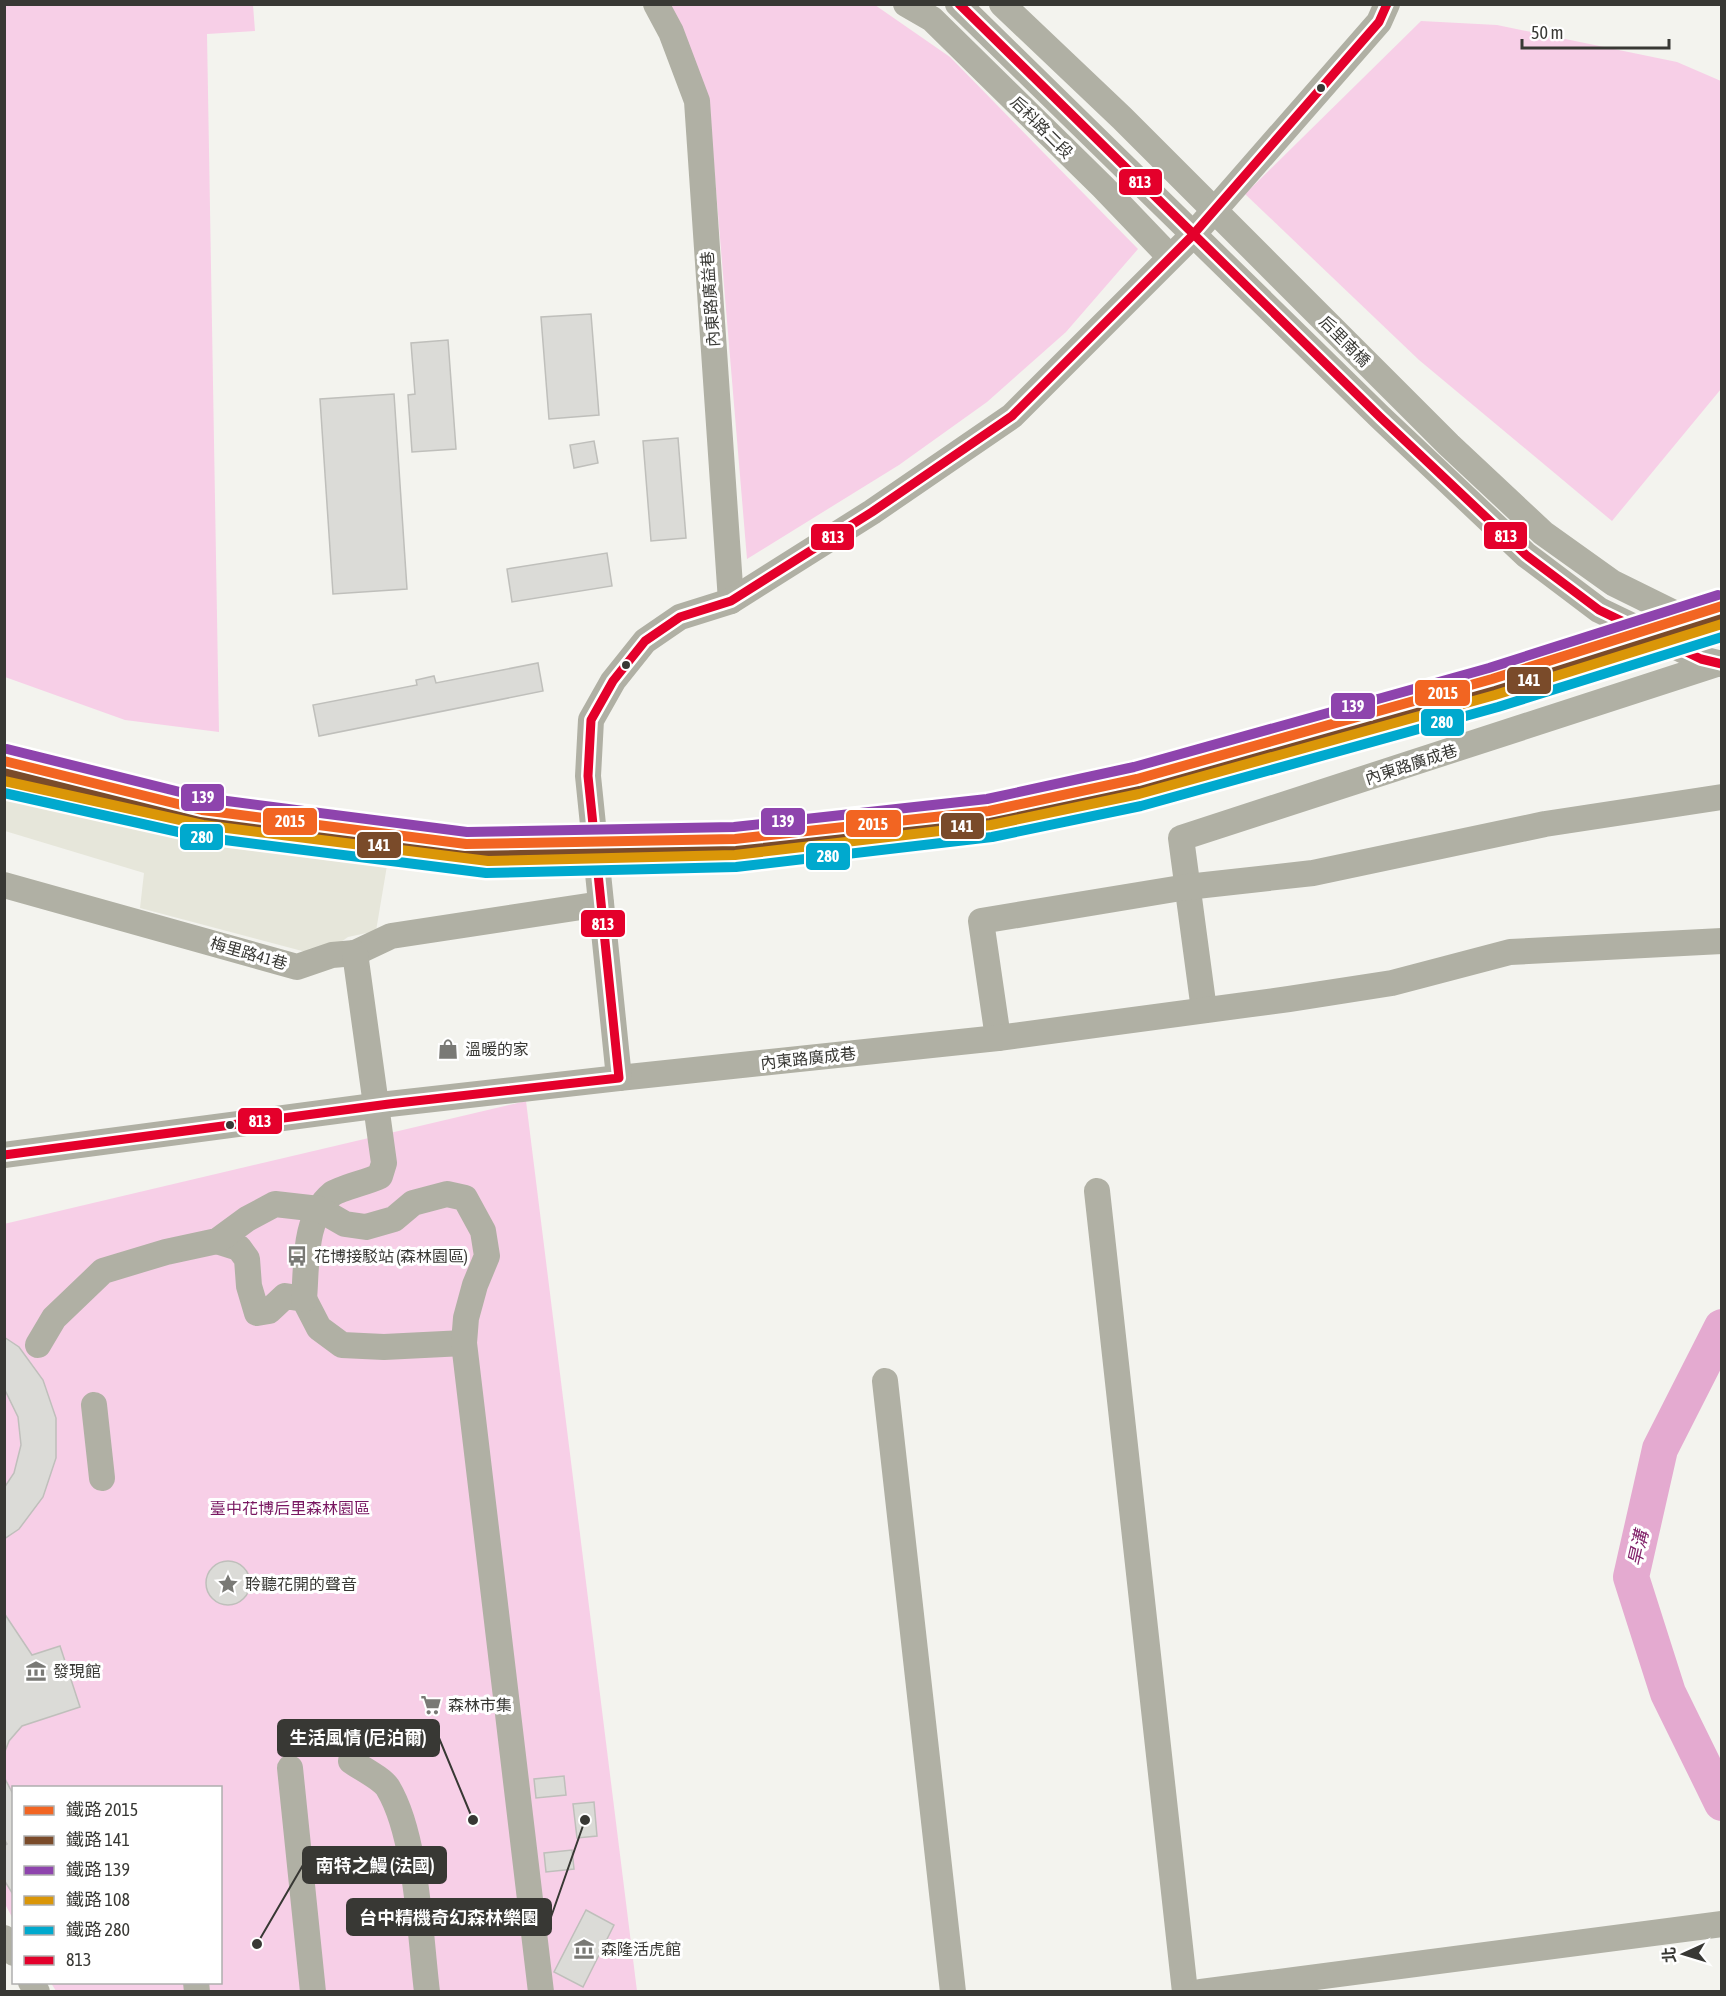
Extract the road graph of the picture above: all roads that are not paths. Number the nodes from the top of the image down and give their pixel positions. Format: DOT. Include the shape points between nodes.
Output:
graph roads {
  1 [pos="656,4"];
  2 [pos="906,4"];
  3 [pos="958,4"];
  4 [pos="1002,4"];
  5 [pos="1020,4"];
  6 [pos="1387,4"];
  7 [pos="1216,206"];
  8 [pos="1170,257"];
  9 [pos="731,601"];
  10 [pos="1722,630"];
  11 [pos="1722,663"];
  12 [pos="1722,797"];
  13 [pos="4,885"];
  14 [pos="1187,887"];
  15 [pos="602,904"];
  16 [pos="1722,941"];
  17 [pos="355,953"];
  18 [pos="1204,1010"];
  19 [pos="998,1038"];
  20 [pos="619,1078"];
  21 [pos="376,1106"];
  22 [pos="4,1155"];
  23 [pos="1097,1191"];
  24 [pos="319,1209"];
  25 [pos="217,1241"];
  26 [pos="304,1299"];
  27 [pos="464,1343"];
  28 [pos="38,1345"];
  29 [pos="885,1381"];
  30 [pos="94,1405"];
  31 [pos="102,1478"];
  32 [pos="351,1761"];
  33 [pos="290,1768"];
  34 [pos="1722,1924"];
  35 [pos="313,1992"];
  36 [pos="427,1992"];
  37 [pos="541,1992"];
  38 [pos="953,1992"];
  39 [pos="1185,1992"];
  40 [pos="1201,1992"];
  1 -- 9 [label="street, 內東路廣益巷" via="697,101"];
  2 -- 8 [label="street, 后科路二段" via="932,19"];
  3 -- 11 [label="street, 后里南橋" via="1526,555 1599,610 1701,659"];
  4 -- 10 [label="street, 后里南橋" via="1122,118 1449,445 1543,532 1613,583 1688,620"];
  5 -- 7 [label="street"];
  6 -- 7 [label="street" via="1378,22"];
  7 -- 8 [label="street"];
  8 -- 9 [label="street" via="1012,416 872,512"];
  9 -- 15 [label="street" via="680,617 645,641 613,681 591,720 588,776"];
  11 -- 14 [label="street, 內東路廣成巷" via="1181,838"];
  12 -- 14 [label="street" via="1545,824 1313,873"];
  13 -- 17 [label="street, 梅里路41巷" via="297,967 332,955"];
  14 -- 18 [label="street, 內東路廣成巷"];
  14 -- 19 [label="street" via="981,921"];
  15 -- 17 [label="street, 梅里路41巷" via="391,936"];
  15 -- 20 [label="street"];
  16 -- 18 [label="street" via="1510,952 1392,983"];
  17 -- 21 [label="street"];
  18 -- 19 [label="street, 內東路廣成巷"];
  19 -- 20 [label="street, 內東路廣成巷"];
  20 -- 21 [label="street, 內東路廣成巷"];
  21 -- 22 [label="street, 內東路廣成巷"];
  21 -- 24 [label="street" via="384,1163 380,1176 334,1193"];
  23 -- 39 [label="street"];
  24 -- 25 [label="street" via="275,1204"];
  24 -- 26 [label="street" via="310,1233"];
  24 -- 27 [label="street" via="345,1224 366,1227 394,1219 413,1203 447,1194 465,1198 483,1231 487,1256 466,1318"];
  25 -- 26 [label="street" via="239,1248 248,1259 249,1286 257,1313 269,1311 285,1296"];
  25 -- 28 [label="street" via="103,1271 54,1318"];
  26 -- 27 [label="street" via="318,1328 342,1345"];
  27 -- 37 [label="street"];
  29 -- 38 [label="street"];
  30 -- 31 [label="street"];
  32 -- 36 [label="street" via="387,1786 404,1825"];
  33 -- 35 [label="street"];
  34 -- 40 [label="street"];
}
